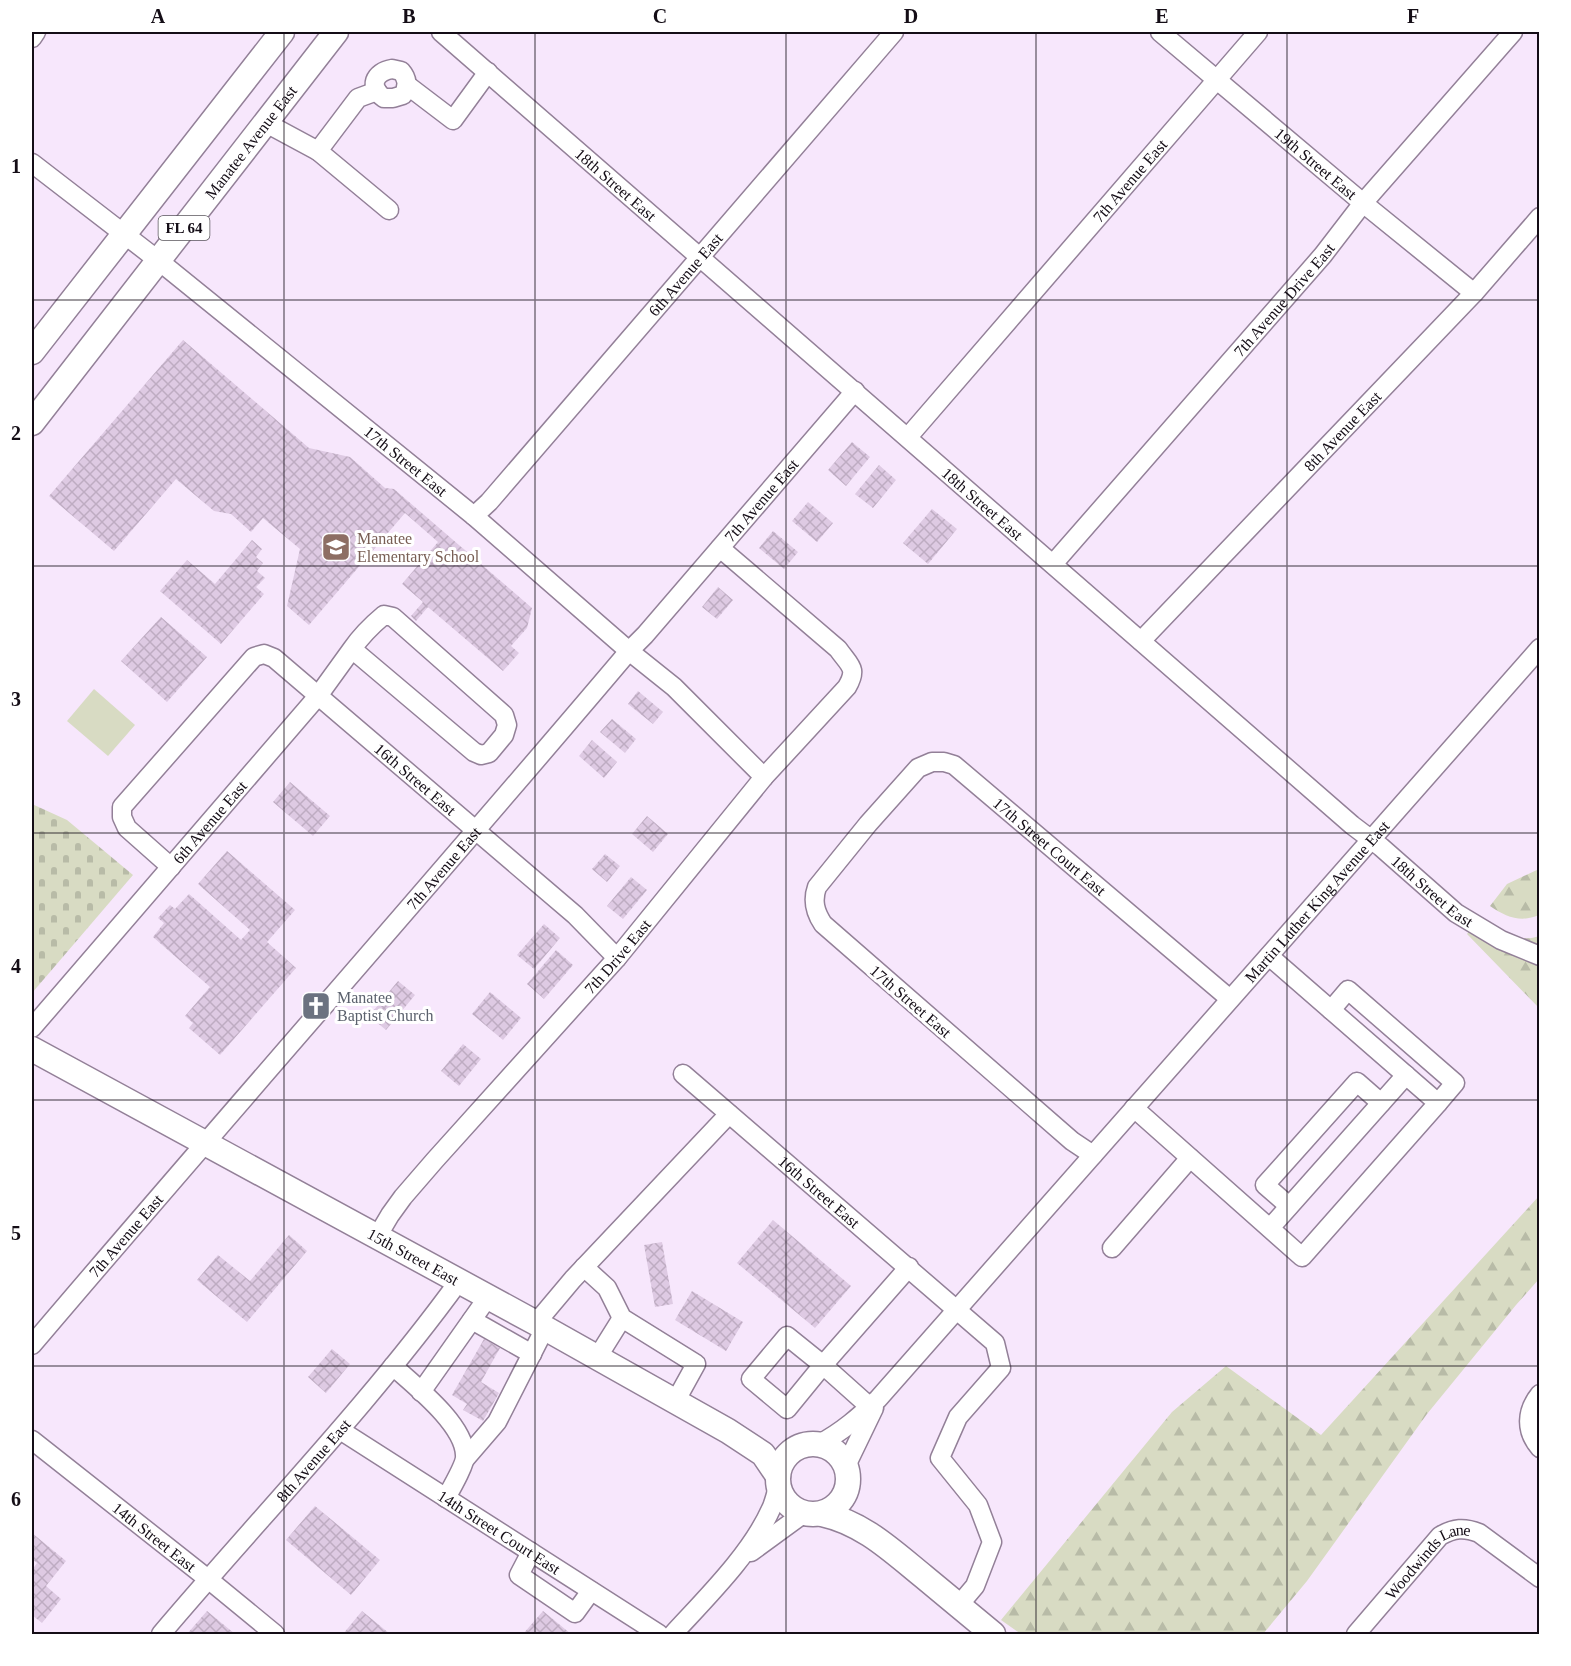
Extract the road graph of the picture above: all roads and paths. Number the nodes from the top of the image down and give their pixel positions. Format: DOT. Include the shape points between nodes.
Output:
graph roads {
  1 [pos="36,32"];
  2 [pos="282,32"];
  3 [pos="336,32"];
  4 [pos="441,32"];
  5 [pos="894,32"];
  6 [pos="1160,32"];
  7 [pos="1258,32"];
  8 [pos="1513,32"];
  9 [pos="32,38"];
  10 [pos="488,72"];
  11 [pos="1216,80"];
  12 [pos="266,123"];
  13 [pos="318,151"];
  14 [pos="32,164"];
  15 [pos="1363,203"];
  16 [pos="389,210"];
  17 [pos="1539,217"];
  18 [pos="124,234"];
  19 [pos="700,256"];
  20 [pos="159,261"];
  21 [pos="1474,293"];
  22 [pos="32,352"];
  23 [pos="855,391"];
  24 [pos="32,423"];
  25 [pos="908,437"];
  26 [pos="474,516"];
  27 [pos="720,548"];
  28 [pos="1053,564"];
  29 [pos="1141,641"];
  30 [pos="1539,648"];
  31 [pos="352,649"];
  32 [pos="629,651"];
  33 [pos="318,696"];
  34 [pos="765,777"];
  35 [pos="868,824"];
  36 [pos="477,831"];
  37 [pos="1371,839"];
  38 [pos="171,867"];
  39 [pos="1269,956"];
  40 [pos="1539,956"];
  41 [pos="617,958"];
  42 [pos="1230,999"];
  43 [pos="1331,1010"];
  44 [pos="32,1028"];
  45 [pos="32,1049"];
  46 [pos="683,1074"];
  47 [pos="1406,1075"];
  48 [pos="1381,1102"];
  49 [pos="1438,1103"];
  50 [pos="1134,1108"];
  51 [pos="729,1114"];
  52 [pos="203,1143"];
  53 [pos="1093,1155"];
  54 [pos="1190,1158"];
  55 [pos="1289,1206"];
  56 [pos="1270,1228"];
  57 [pos="377,1237"];
  58 [pos="1112,1248"];
  59 [pos="584,1267"];
  60 [pos="909,1267"];
  61 [pos="459,1281"];
  62 [pos="488,1297"];
  63 [pos="957,1309"];
  64 [pos="622,1318"];
  65 [pos="471,1320"];
  66 [pos="541,1326"];
  67 [pos="32,1345"];
  68 [pos="532,1354"];
  69 [pos="597,1358"];
  70 [pos="393,1366"];
  71 [pos="656,1391"];
  72 [pos="421,1392"];
  73 [pos="680,1393"];
  74 [pos="1539,1394"];
  75 [pos="874,1403"];
  76 [pos="340,1430"];
  77 [pos="32,1440"];
  78 [pos="819,1444"];
  79 [pos="795,1448"];
  80 [pos="1539,1448"];
  81 [pos="466,1458"];
  82 [pos="847,1476"];
  83 [pos="778,1482"];
  84 [pos="446,1498"];
  85 [pos="813,1514"];
  86 [pos="889,1548"];
  87 [pos="531,1552"];
  88 [pos="735,1564"];
  89 [pos="1539,1578"];
  90 [pos="208,1579"];
  91 [pos="591,1591"];
  92 [pos="958,1605"];
  93 [pos="161,1635"];
  94 [pos="275,1635"];
  95 [pos="659,1635"];
  96 [pos="673,1635"];
  97 [pos="993,1635"];
  98 [pos="1356,1635"];
  1 -- 9 [label="street"];
  2 -- 18 [label="main road, FL 64"];
  3 -- 12 [label="main road, Manatee Avenue East / FL 64"];
  4 -- 10 [label="street, 18th Street East"];
  5 -- 19 [label="street, 6th Avenue East"];
  6 -- 11 [label="street, 19th Street East"];
  7 -- 11 [label="street, 7th Avenue East"];
  8 -- 15 [label="street, 7th Avenue Drive East"];
  10 -- 13 [label="street" via="453,120 407,86 403,95 393,98 384,98 377,91 358,98"];
  10 -- 19 [label="street, 18th Street East"];
  11 -- 15 [label="street, 19th Street East"];
  11 -- 25 [label="street, 7th Avenue East"];
  12 -- 13 [label="street"];
  12 -- 20 [label="main road, Manatee Avenue East / FL 64"];
  13 -- 16 [label="street"];
  14 -- 18 [label="street, 17th Street East"];
  15 -- 21 [label="street, 19th Street East"];
  15 -- 28 [label="street, 7th Avenue Drive East" via="1323,255"];
  17 -- 21 [label="street, 8th Avenue East"];
  18 -- 20 [label="street, 17th Street East"];
  18 -- 22 [label="main road, FL 64"];
  19 -- 23 [label="street, 18th Street East"];
  19 -- 26 [label="street, 6th Avenue East"];
  20 -- 24 [label="main road, Manatee Avenue East / FL 64"];
  20 -- 26 [label="street, 17th Street East"];
  21 -- 29 [label="street, 8th Avenue East"];
  23 -- 25 [label="street, 18th Street East"];
  23 -- 27 [label="street, 7th Avenue East"];
  25 -- 28 [label="street, 18th Street East"];
  26 -- 32 [label="street, 17th Street East"];
  27 -- 32 [label="street, 7th Avenue East"];
  27 -- 34 [label="street, 7th Drive East" via="838,650 853,672 847,687"];
  28 -- 29 [label="street, 18th Street East"];
  29 -- 37 [label="street, 18th Street East"];
  30 -- 37 [label="street, Martin Luther King Avenue East"];
  31 -- 31 [label="street, 6th Avenue East" via="384,615 393,617 504,715 504,735 489,753 474,752"];
  31 -- 33 [label="street, 6th Avenue East"];
  32 -- 34 [label="street, 17th Street East" via="674,687"];
  32 -- 36 [label="street, 7th Avenue East"];
  33 -- 36 [label="street, 16th Street East"];
  33 -- 38 [label="street, 6th Avenue East"];
  33 -- 38 [label="street, 16th Street East" via="273,658 264,654 254,657 122,807 127,828"];
  34 -- 41 [label="street, 7th Drive East"];
  35 -- 42 [label="street, 17th Street Court East" via="918,768 932,762 954,765"];
  35 -- 53 [label="street, 17th Street East" via="817,887 815,907 823,924 1072,1141"];
  36 -- 41 [label="street, 16th Street East" via="575,915"];
  36 -- 52 [label="street, 7th Avenue East"];
  37 -- 39 [label="street, Martin Luther King Avenue East"];
  37 -- 40 [label="street, 18th Street East" via="1456,913 1501,940"];
  38 -- 44 [label="street, 6th Avenue East"];
  39 -- 42 [label="street, Martin Luther King Avenue East"];
  39 -- 43 [label="street"];
  41 -- 57 [label="street, 7th Drive East" via="435,1160"];
  42 -- 50 [label="street, Martin Luther King Avenue East"];
  43 -- 47 [label="street"];
  43 -- 49 [label="street" via="1348,990 1455,1083"];
  45 -- 52 [label="main road, 15th Street East"];
  46 -- 51 [label="street, 16th Street East"];
  47 -- 48 [label="street"];
  47 -- 49 [label="street"];
  48 -- 55 [label="street"];
  48 -- 55 [label="street" via="1357,1082 1265,1185"];
  49 -- 56 [label="street" via="1302,1257"];
  50 -- 53 [label="street, Martin Luther King Avenue East"];
  50 -- 54 [label="street"];
  51 -- 59 [label="street"];
  51 -- 60 [label="street, 16th Street East"];
  52 -- 57 [label="main road, 15th Street East"];
  52 -- 67 [label="street, 7th Avenue East"];
  53 -- 63 [label="street, Martin Luther King Avenue East"];
  54 -- 56 [label="street"];
  54 -- 58 [label="street"];
  55 -- 56 [label="street"];
  57 -- 61 [label="main road, 15th Street East"];
  59 -- 64 [label="street" via="607,1288"];
  59 -- 66 [label="street"];
  60 -- 63 [label="street, 16th Street East"];
  60 -- 75 [label="street" via="823,1365"];
  61 -- 62 [label="main road, 15th Street East"];
  61 -- 70 [label="street, 8th Avenue East"];
  62 -- 65 [label="street"];
  62 -- 66 [label="main road, 15th Street East"];
  63 -- 75 [label="street, Martin Luther King Avenue East"];
  63 -- 92 [label="street, 16th Street East" via="995,1343 1001,1368 958,1417 940,1458 978,1505 992,1542 975,1586"];
  64 -- 69 [label="street"];
  64 -- 73 [label="street" via="696,1364"];
  65 -- 68 [label="street"];
  65 -- 72 [label="street"];
  66 -- 68 [label="street"];
  66 -- 69 [label="main road, 15th Street East"];
  68 -- 81 [label="street" via="497,1422"];
  69 -- 71 [label="main road, 15th Street East"];
  70 -- 72 [label="street"];
  70 -- 76 [label="street, 8th Avenue East"];
  71 -- 73 [label="main road, 15th Street East" via="668,1387"];
  71 -- 83 [label="main road" via="763,1454"];
  72 -- 81 [label="street" via="443,1412 462,1443"];
  73 -- 79 [label="main road, 15th Street East" via="748,1429"];
  74 -- 80 [label="street" via="1530,1409 1529,1430"];
  75 -- 78 [label="street"];
  75 -- 82 [label="street"];
  76 -- 84 [label="street, 14th Street Court East"];
  76 -- 90 [label="street, 8th Avenue East"];
  77 -- 90 [label="street, 14th Street East"];
  78 -- 79 [label="main road"];
  78 -- 82 [label="main road" via="842,1457"];
  79 -- 83 [label="main road" via="783,1460"];
  81 -- 84 [label="street"];
  82 -- 85 [label="main road" via="844,1496 838,1504"];
  82 -- 86 [label="main road" via="859,1508"];
  83 -- 85 [label="main road" via="787,1504 794,1510"];
  83 -- 88 [label="street" via="771,1509"];
  84 -- 87 [label="street, 14th Street Court East"];
  85 -- 86 [label="main road" via="856,1525"];
  85 -- 88 [label="street"];
  86 -- 92 [label="main road"];
  87 -- 91 [label="street, 14th Street Court East"];
  87 -- 91 [label="street" via="519,1575 575,1613"];
  88 -- 96 [label="street"];
  89 -- 98 [label="street, Woodwinds Lane" via="1479,1533 1456,1528 1440,1536"];
  90 -- 93 [label="street, 8th Avenue East"];
  90 -- 94 [label="street, 14th Street East"];
  91 -- 95 [label="street, 14th Street Court East"];
  92 -- 97 [label="main road"];
}
